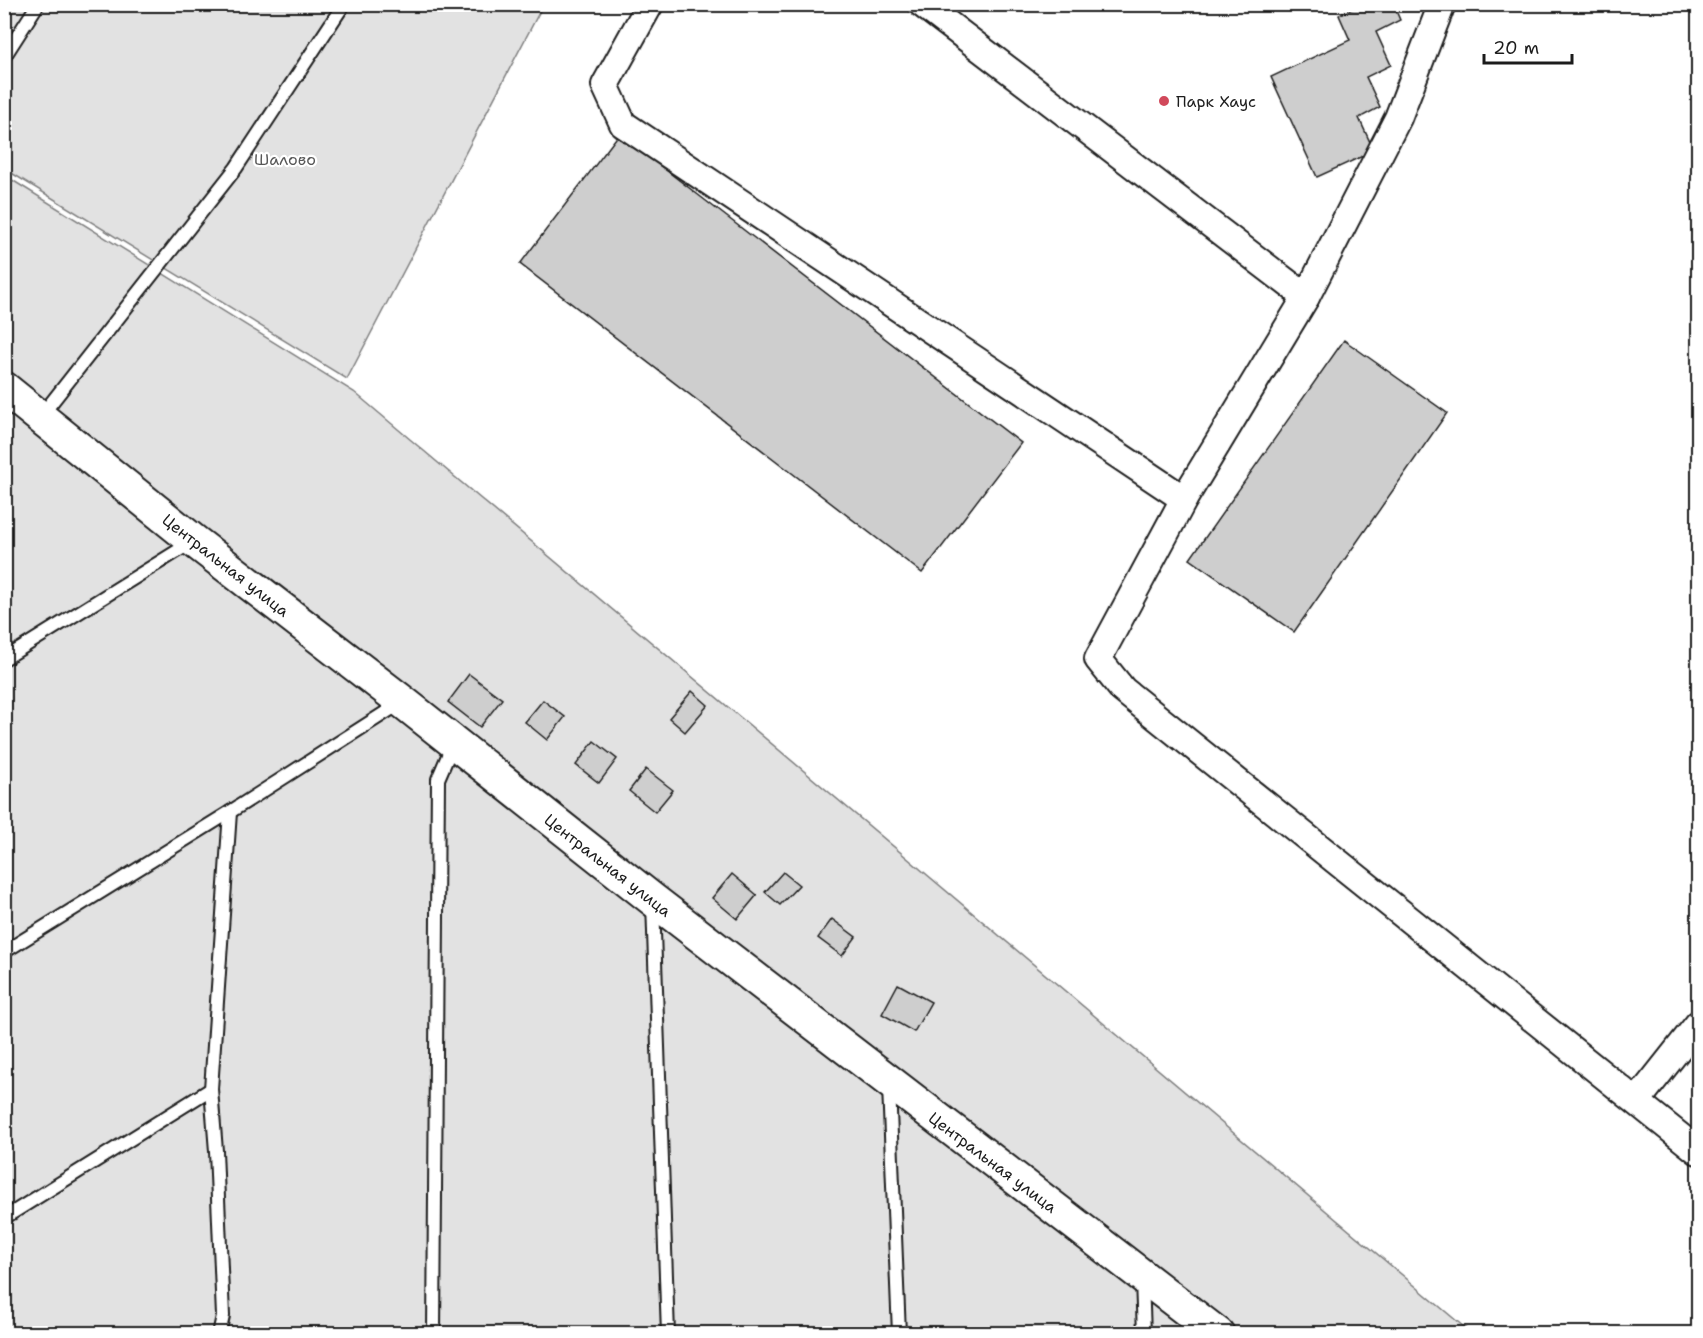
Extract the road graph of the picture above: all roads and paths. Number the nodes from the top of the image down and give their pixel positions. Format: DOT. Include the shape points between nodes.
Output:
graph roads {
  1 [pos="38,4"];
  2 [pos="344,4"];
  3 [pos="650,4"];
  4 [pos="922,4"];
  5 [pos="1442,4"];
  6 [pos="4,57"];
  7 [pos="1306,297"];
  8 [pos="4,388"];
  9 [pos="40,417"];
  10 [pos="1184,499"];
  11 [pos="194,541"];
  12 [pos="4,659"];
  13 [pos="403,702"];
  14 [pos="454,744"];
  15 [pos="230,812"];
  16 [pos="652,899"];
  17 [pos="4,952"];
  18 [pos="1698,1024"];
  19 [pos="889,1082"];
  20 [pos="211,1089"];
  21 [pos="1637,1101"];
  22 [pos="1698,1151"];
  23 [pos="4,1218"];
  24 [pos="1142,1275"];
  25 [pos="219,1334"];
  26 [pos="434,1334"];
  27 [pos="668,1334"];
  28 [pos="899,1334"];
  29 [pos="1144,1334"];
  30 [pos="1218,1334"];
  1 -- 6 [label="lane"];
  2 -- 9 [label="lane" via="236,168"];
  3 -- 10 [label="street" via="605,85 622,124"];
  4 -- 7 [label="street"];
  5 -- 7 [label="street" via="1398,118"];
  7 -- 10 [label="street"];
  8 -- 9 [label="street, Центральная улица"];
  9 -- 11 [label="street, Центральная улица"];
  10 -- 21 [label="street" via="1098,659 1123,690"];
  11 -- 12 [label="lane"];
  11 -- 13 [label="street, Центральная улица"];
  13 -- 14 [label="street, Центральная улица"];
  13 -- 15 [label="lane"];
  14 -- 16 [label="street, Центральная улица"];
  14 -- 26 [label="lane" via="438,779"];
  15 -- 17 [label="lane"];
  15 -- 20 [label="lane"];
  16 -- 19 [label="street, Центральная улица"];
  16 -- 27 [label="lane"];
  18 -- 21 [label="street"];
  19 -- 24 [label="street, Центральная улица"];
  19 -- 28 [label="lane"];
  20 -- 23 [label="lane"];
  20 -- 25 [label="lane" via="223,1316"];
  21 -- 22 [label="street"];
  24 -- 29 [label="lane"];
  24 -- 30 [label="street, Центральная улица"];
}
